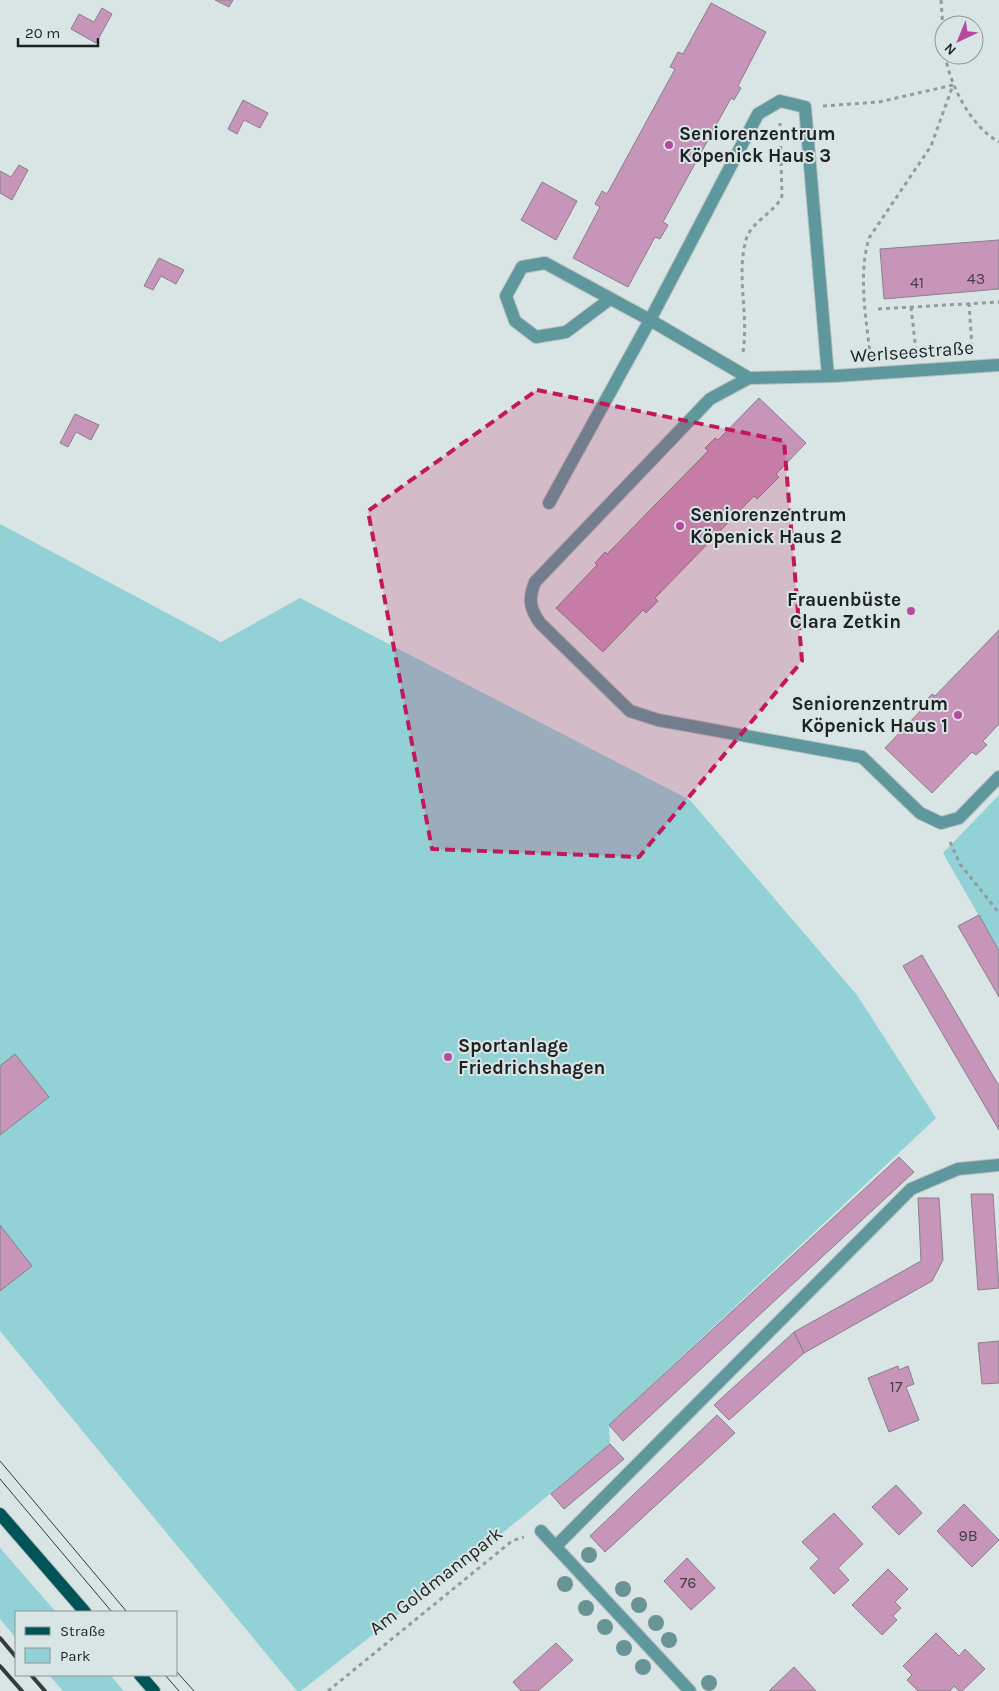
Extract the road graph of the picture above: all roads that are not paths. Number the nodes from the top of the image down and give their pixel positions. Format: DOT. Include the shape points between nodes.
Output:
graph roads {
  1 [pos="610,299"];
  2 [pos="650,320"];
  3 [pos="999,365"];
  4 [pos="828,376"];
  5 [pos="749,378"];
  6 [pos="549,503"];
  7 [pos="999,777"];
  8 [pos="999,1165"];
  9 [pos="0,1514"];
  10 [pos="542,1531"];
  11 [pos="556,1546"];
  12 [pos="84,1611"];
  13 [pos="141,1676"];
  14 [pos="154,1691"];
  15 [pos="690,1691"];
  1 -- 1 [label="street" via="545,263 522,267 506,296 515,321 536,337 566,332"];
  1 -- 2 [label="street"];
  2 -- 4 [label="street" via="758,114 778,102 806,107"];
  2 -- 5 [label="street"];
  2 -- 6 [label="street"];
  3 -- 4 [label="street, Werlseestraße"];
  4 -- 5 [label="street, Werlseestraße"];
  5 -- 7 [label="street" via="710,399 535,582 530,595 532,611 540,623 630,711 658,720 862,757 920,812 941,823 960,818"];
  8 -- 11 [label="street" via="958,1169 911,1189"];
  9 -- 12 [label="main road"];
  10 -- 11 [label="street"];
  11 -- 15 [label="street"];
  13 -- 14 [label="main road"];
}
